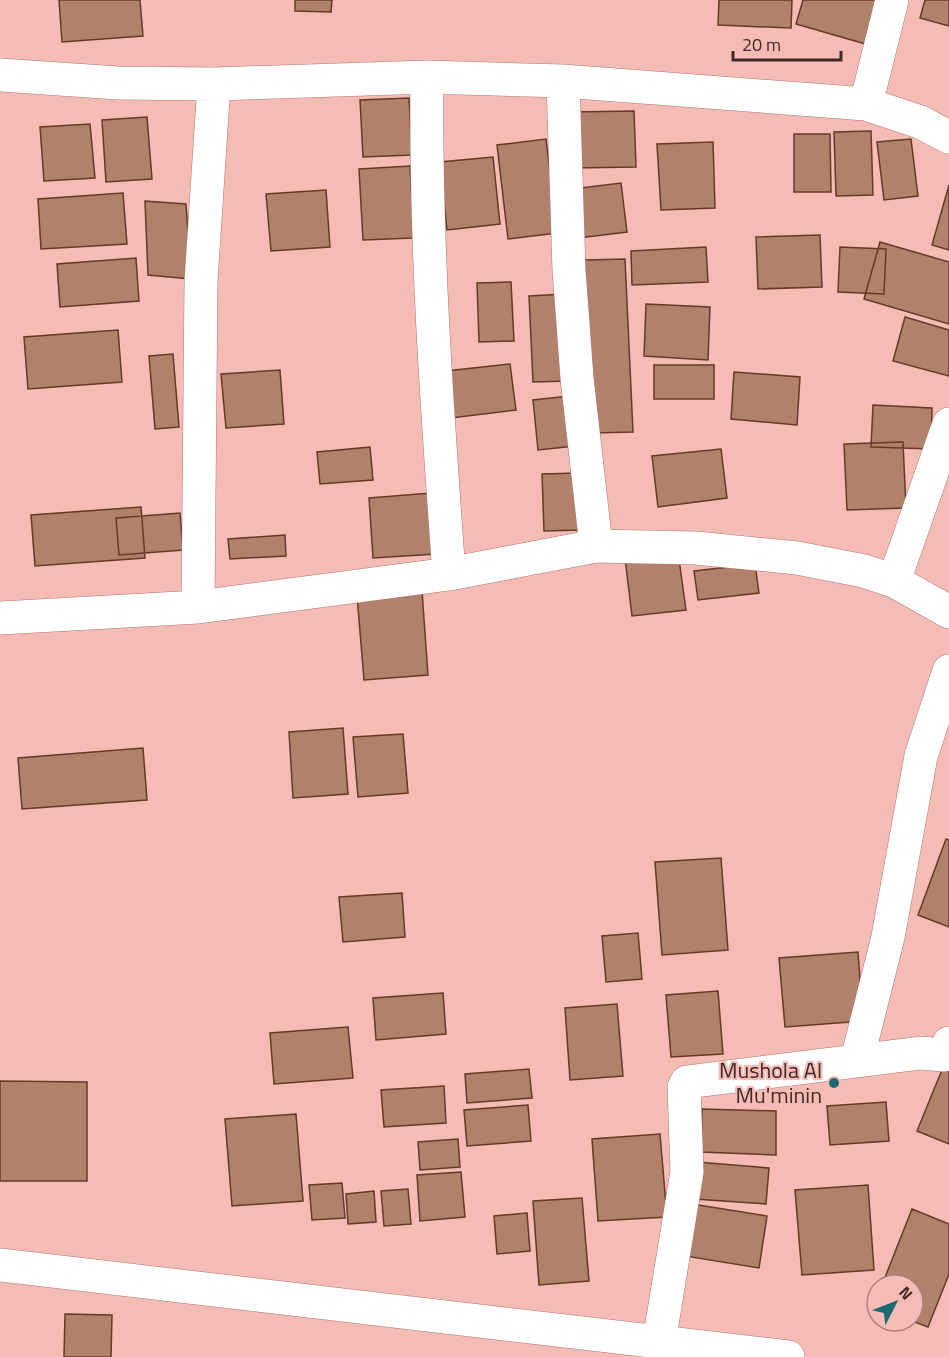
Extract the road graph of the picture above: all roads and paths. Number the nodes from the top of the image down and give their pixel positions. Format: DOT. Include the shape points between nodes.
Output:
graph roads {
  1 [pos="892,0"];
  2 [pos="0,75"];
  3 [pos="427,77"];
  4 [pos="563,81"];
  5 [pos="214,84"];
  6 [pos="866,104"];
  7 [pos="949,137"];
  8 [pos="949,424"];
  9 [pos="596,546"];
  10 [pos="448,574"];
  11 [pos="894,581"];
  12 [pos="198,607"];
  13 [pos="949,612"];
  14 [pos="0,618"];
  15 [pos="949,671"];
  16 [pos="947,1051"];
  17 [pos="857,1060"];
  18 [pos="0,1265"];
  19 [pos="659,1342"];
  20 [pos="788,1357"];
  1 -- 6 [label="main road"];
  2 -- 5 [label="main road" via="118,83"];
  3 -- 4 [label="main road"];
  3 -- 5 [label="main road"];
  3 -- 10 [label="main road" via="432,322"];
  4 -- 6 [label="main road"];
  4 -- 9 [label="main road" via="576,378"];
  5 -- 12 [label="main road" via="201,281"];
  6 -- 7 [label="main road" via="920,122"];
  8 -- 11 [label="main road"];
  9 -- 10 [label="main road"];
  9 -- 11 [label="main road" via="696,548 797,558 864,570"];
  10 -- 12 [label="main road"];
  11 -- 13 [label="main road"];
  12 -- 14 [label="main road"];
  15 -- 17 [label="main road" via="921,756 888,937"];
  16 -- 17 [label="main road"];
  17 -- 19 [label="main road" via="687,1082 684,1205"];
  18 -- 19 [label="main road"];
  19 -- 20 [label="main road"];
}
